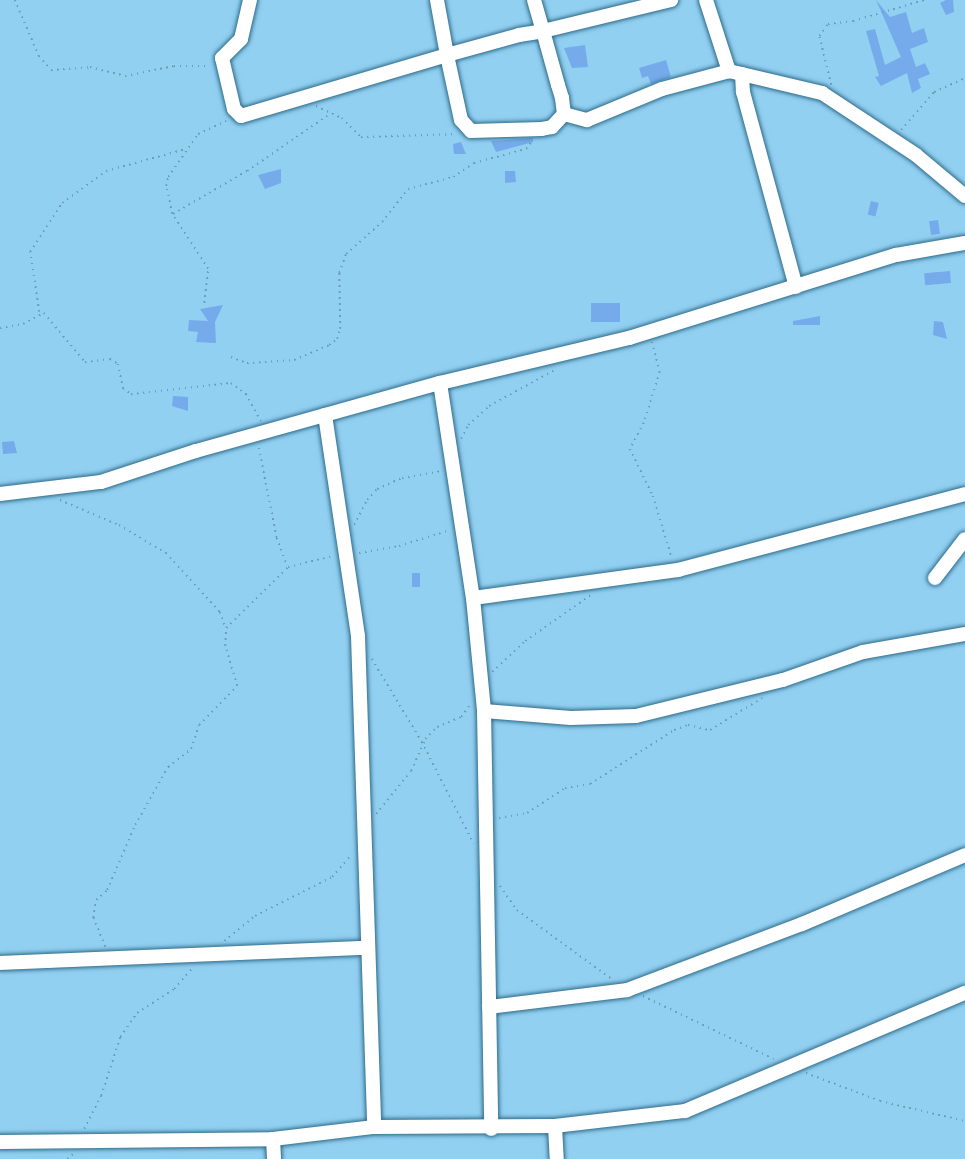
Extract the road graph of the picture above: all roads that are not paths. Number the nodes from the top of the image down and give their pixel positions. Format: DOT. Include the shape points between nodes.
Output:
graph roads {
  1 [pos="250,0"];
  2 [pos="436,0"];
  3 [pos="534,0"];
  4 [pos="671,0"];
  5 [pos="706,0"];
  6 [pos="543,31"];
  7 [pos="447,55"];
  8 [pos="736,73"];
  9 [pos="564,114"];
  10 [pos="965,196"];
  11 [pos="965,243"];
  12 [pos="796,286"];
  13 [pos="440,383"];
  14 [pos="325,415"];
  15 [pos="0,494"];
  16 [pos="965,494"];
  17 [pos="965,539"];
  18 [pos="935,578"];
  19 [pos="473,598"];
  20 [pos="965,634"];
  21 [pos="484,711"];
  22 [pos="965,855"];
  23 [pos="366,948"];
  24 [pos="0,963"];
  25 [pos="965,993"];
  26 [pos="489,1007"];
  27 [pos="555,1126"];
  28 [pos="374,1127"];
  29 [pos="491,1129"];
  30 [pos="273,1139"];
  31 [pos="0,1142"];
  32 [pos="274,1159"];
  33 [pos="557,1159"];
  1 -- 7 [label="street" via="241,39 227,49 222,68 238,115"];
  2 -- 7 [label="street"];
  3 -- 6 [label="street"];
  4 -- 6 [label="street"];
  5 -- 8 [label="street"];
  6 -- 7 [label="street"];
  6 -- 9 [label="street"];
  7 -- 9 [label="street" via="461,120 469,130 536,130 552,127"];
  8 -- 9 [label="street" via="662,89 587,120"];
  8 -- 10 [label="street" via="822,93 939,171"];
  8 -- 12 [label="street"];
  11 -- 12 [label="street" via="896,255"];
  12 -- 13 [label="street" via="648,332"];
  13 -- 14 [label="street"];
  13 -- 19 [label="street" via="449,465"];
  14 -- 15 [label="street" via="100,482"];
  14 -- 23 [label="street" via="358,636"];
  16 -- 19 [label="street" via="678,570"];
  17 -- 18 [label="street"];
  19 -- 21 [label="street"];
  20 -- 21 [label="street" via="945,640 894,644 783,680 636,716 571,718"];
  21 -- 26 [label="street"];
  22 -- 26 [label="street" via="802,924 627,990"];
  23 -- 24 [label="street"];
  23 -- 28 [label="street"];
  25 -- 27 [label="street" via="685,1111"];
  26 -- 29 [label="street"];
  27 -- 29 [label="street"];
  27 -- 33 [label="street"];
  28 -- 29 [label="street"];
  28 -- 30 [label="street"];
  30 -- 31 [label="street" via="80,1138"];
  30 -- 32 [label="street"];
}
